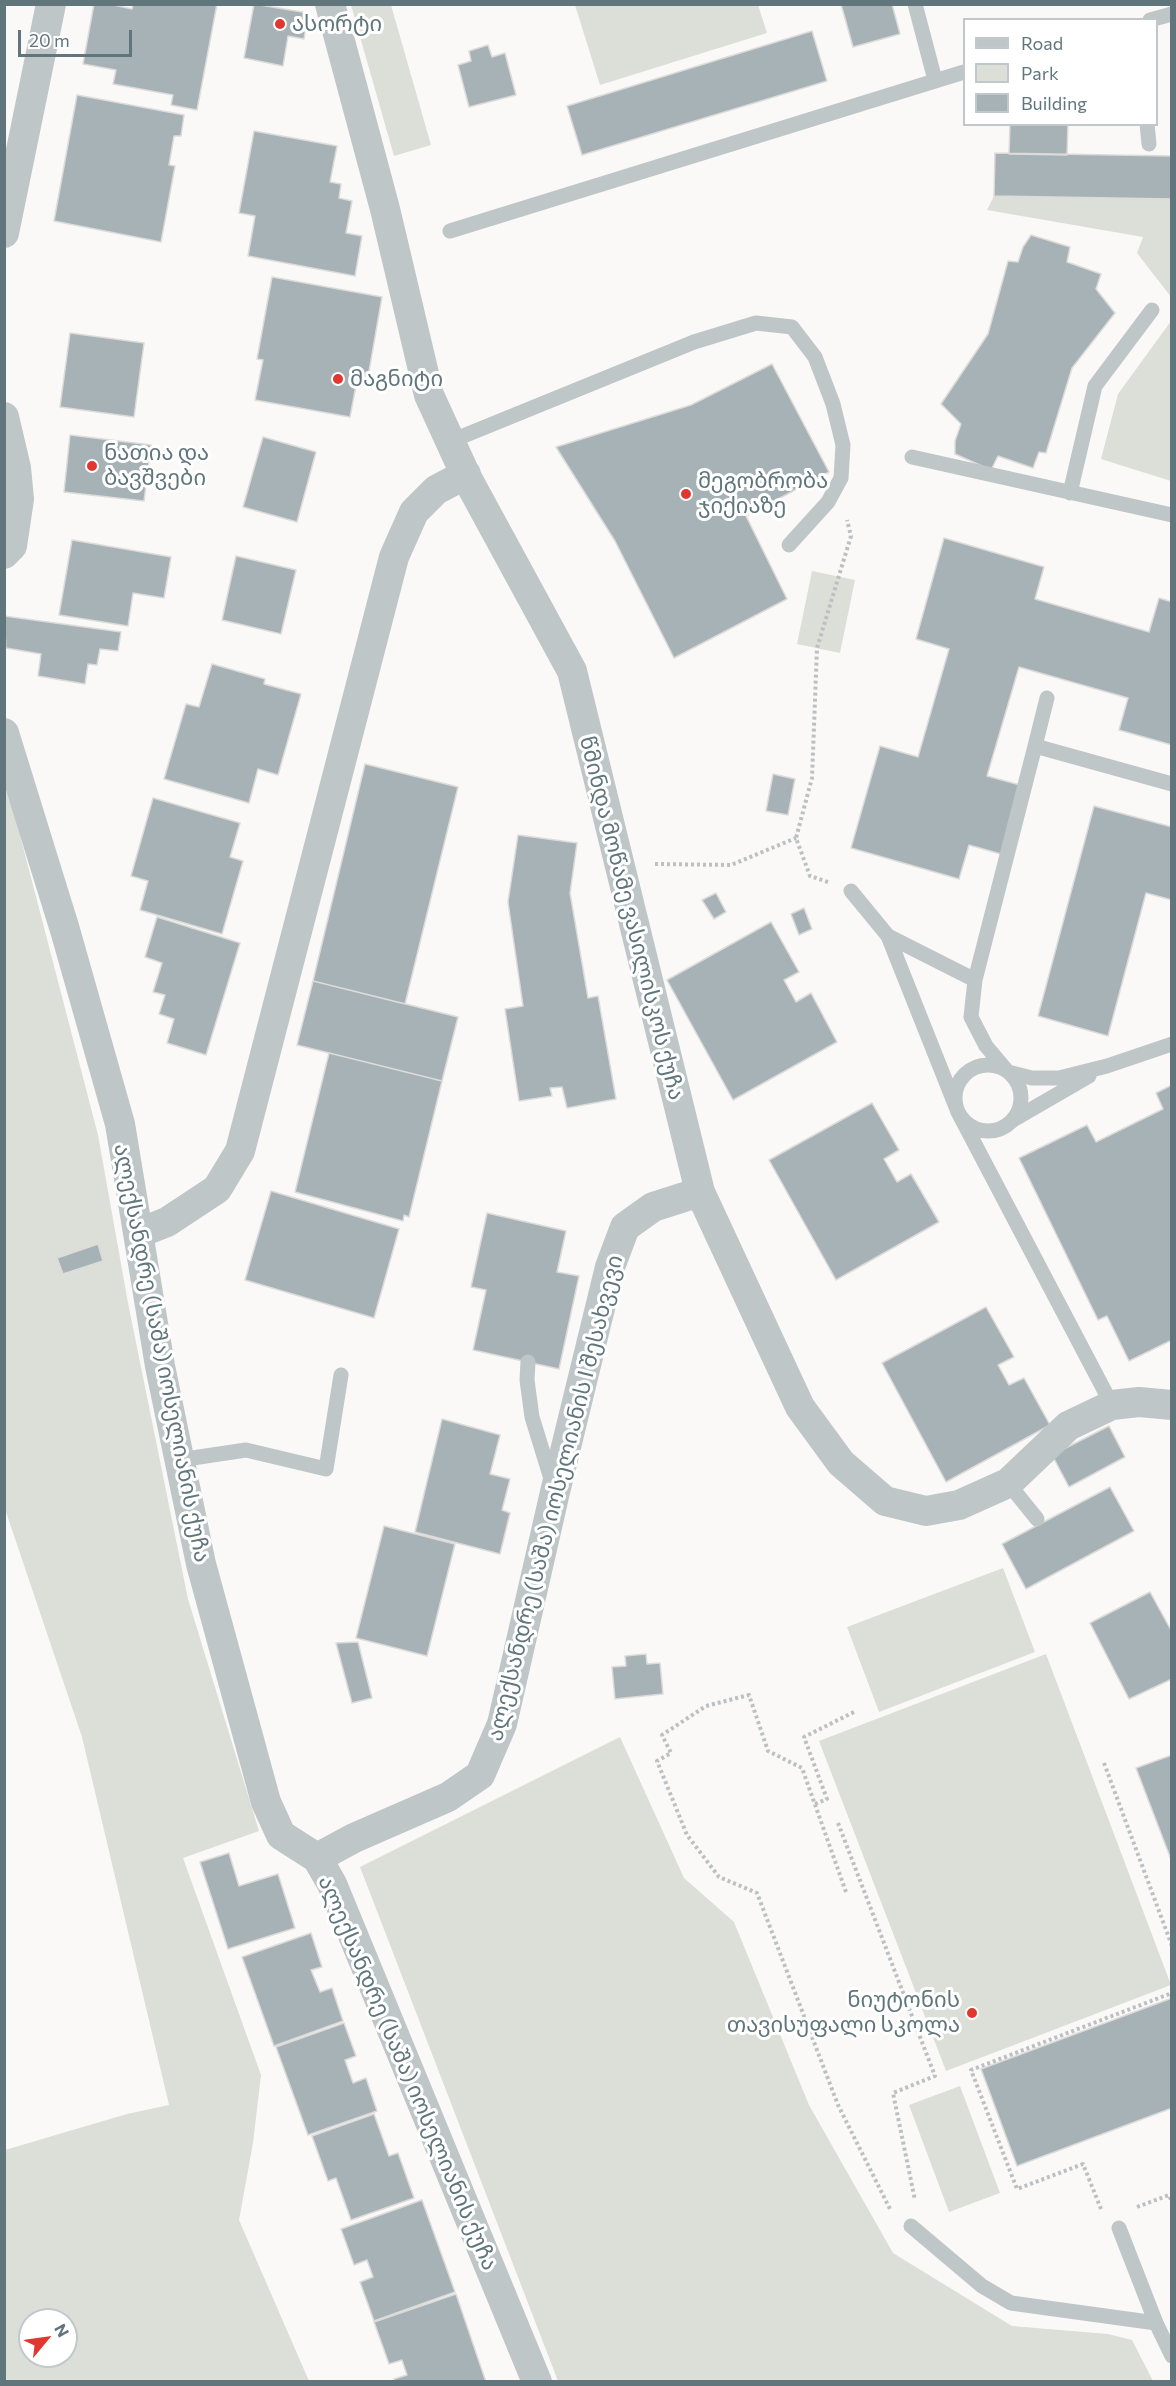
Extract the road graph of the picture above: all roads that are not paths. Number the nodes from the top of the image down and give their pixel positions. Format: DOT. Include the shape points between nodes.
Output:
graph roads {
  1 [pos="51,4"];
  2 [pos="330,4"];
  3 [pos="915,4"];
  4 [pos="1172,14"];
  5 [pos="1157,18"];
  6 [pos="963,72"];
  7 [pos="935,80"];
  8 [pos="1147,126"];
  9 [pos="1149,144"];
  10 [pos="450,231"];
  11 [pos="4,233"];
  12 [pos="1152,310"];
  13 [pos="4,417"];
  14 [pos="451,441"];
  15 [pos="912,457"];
  16 [pos="466,474"];
  17 [pos="1070,493"];
  18 [pos="1172,515"];
  19 [pos="789,545"];
  20 [pos="4,554"];
  21 [pos="1047,698"];
  22 [pos="4,733"];
  23 [pos="1035,746"];
  24 [pos="1172,784"];
  25 [pos="851,891"];
  26 [pos="888,936"];
  27 [pos="975,980"];
  28 [pos="1172,1044"];
  29 [pos="1107,1066"];
  30 [pos="1008,1072"];
  31 [pos="958,1112"];
  32 [pos="1013,1120"];
  33 [pos="700,1192"];
  34 [pos="139,1233"];
  35 [pos="528,1362"];
  36 [pos="341,1374"];
  37 [pos="1172,1405"];
  38 [pos="1112,1406"];
  39 [pos="179,1460"];
  40 [pos="1008,1483"];
  41 [pos="555,1492"];
  42 [pos="1037,1519"];
  43 [pos="317,1858"];
  44 [pos="910,2226"];
  45 [pos="1119,2228"];
  46 [pos="1156,2324"];
  47 [pos="1172,2356"];
  48 [pos="537,2382"];
  1 -- 11 [label="street"];
  2 -- 14 [label="street, წმინდა მოწამე ვასილისკოს ქუჩა" via="429,394"];
  3 -- 7 [label="lane"];
  4 -- 5 [label="lane"];
  6 -- 7 [label="lane"];
  7 -- 10 [label="lane"];
  8 -- 9 [label="lane"];
  12 -- 17 [label="lane" via="1095,386"];
  13 -- 20 [label="street" via="16,468 18,500 12,546"];
  14 -- 16 [label="street, წმინდა მოწამე ვასილისკოს ქუჩა"];
  14 -- 19 [label="lane" via="694,342 756,323 792,327 816,357 843,445 841,478 828,502"];
  15 -- 17 [label="lane"];
  16 -- 33 [label="street, წმინდა მოწამე ვასილისკოს ქუჩა" via="572,671"];
  16 -- 34 [label="street" via="436,490 414,512 394,557 240,1151 217,1189 167,1222"];
  17 -- 18 [label="lane"];
  21 -- 23 [label="lane"];
  22 -- 34 [label="street, ალექსანდრე (საშა) იოსელიანის ქუჩა" via="120,1124"];
  23 -- 24 [label="lane"];
  23 -- 27 [label="lane"];
  25 -- 26 [label="lane"];
  26 -- 27 [label="lane"];
  26 -- 31 [label="lane"];
  27 -- 30 [label="lane" via="971,1017 986,1046"];
  28 -- 29 [label="lane"];
  29 -- 30 [label="lane" via="1059,1078 1032,1078"];
  29 -- 32 [label="lane"];
  30 -- 31 [label="lane" via="988,1065 967,1072 956,1091"];
  30 -- 32 [label="lane" via="1016,1080 1021,1100"];
  31 -- 32 [label="lane" via="973,1128 984,1131 1005,1127"];
  31 -- 38 [label="lane"];
  33 -- 40 [label="street, წმინდა მოწამე ვასილისკოს ქუჩა" via="800,1407 841,1462 885,1501 926,1510 959,1505"];
  33 -- 41 [label="street, ალექსანდრე (საშა) იოსელიანის I შესახვევი" via="653,1207 626,1227 610,1267"];
  34 -- 39 [label="street, ალექსანდრე (საშა) იოსელიანის ქუჩა"];
  35 -- 41 [label="lane" via="532,1417"];
  36 -- 39 [label="lane" via="326,1469 246,1450"];
  37 -- 38 [label="street, წმინდა მოწამე ვასილისკოს ქუჩა" via="1139,1402"];
  38 -- 40 [label="street, წმინდა მოწამე ვასილისკოს ქუჩა" via="1068,1426"];
  39 -- 43 [label="street, ალექსანდრე (საშა) იოსელიანის ქუჩა" via="201,1564 266,1802 281,1835"];
  40 -- 42 [label="lane"];
  41 -- 43 [label="street, ალექსანდრე (საშა) იოსელიანის I შესახვევი" via="502,1724 480,1775 448,1797"];
  43 -- 48 [label="street, ალექსანდრე (საშა) იოსელიანის ქუჩა" via="332,1884"];
  44 -- 46 [label="lane" via="982,2286 1011,2303"];
  45 -- 46 [label="lane"];
  46 -- 47 [label="lane"];
}
